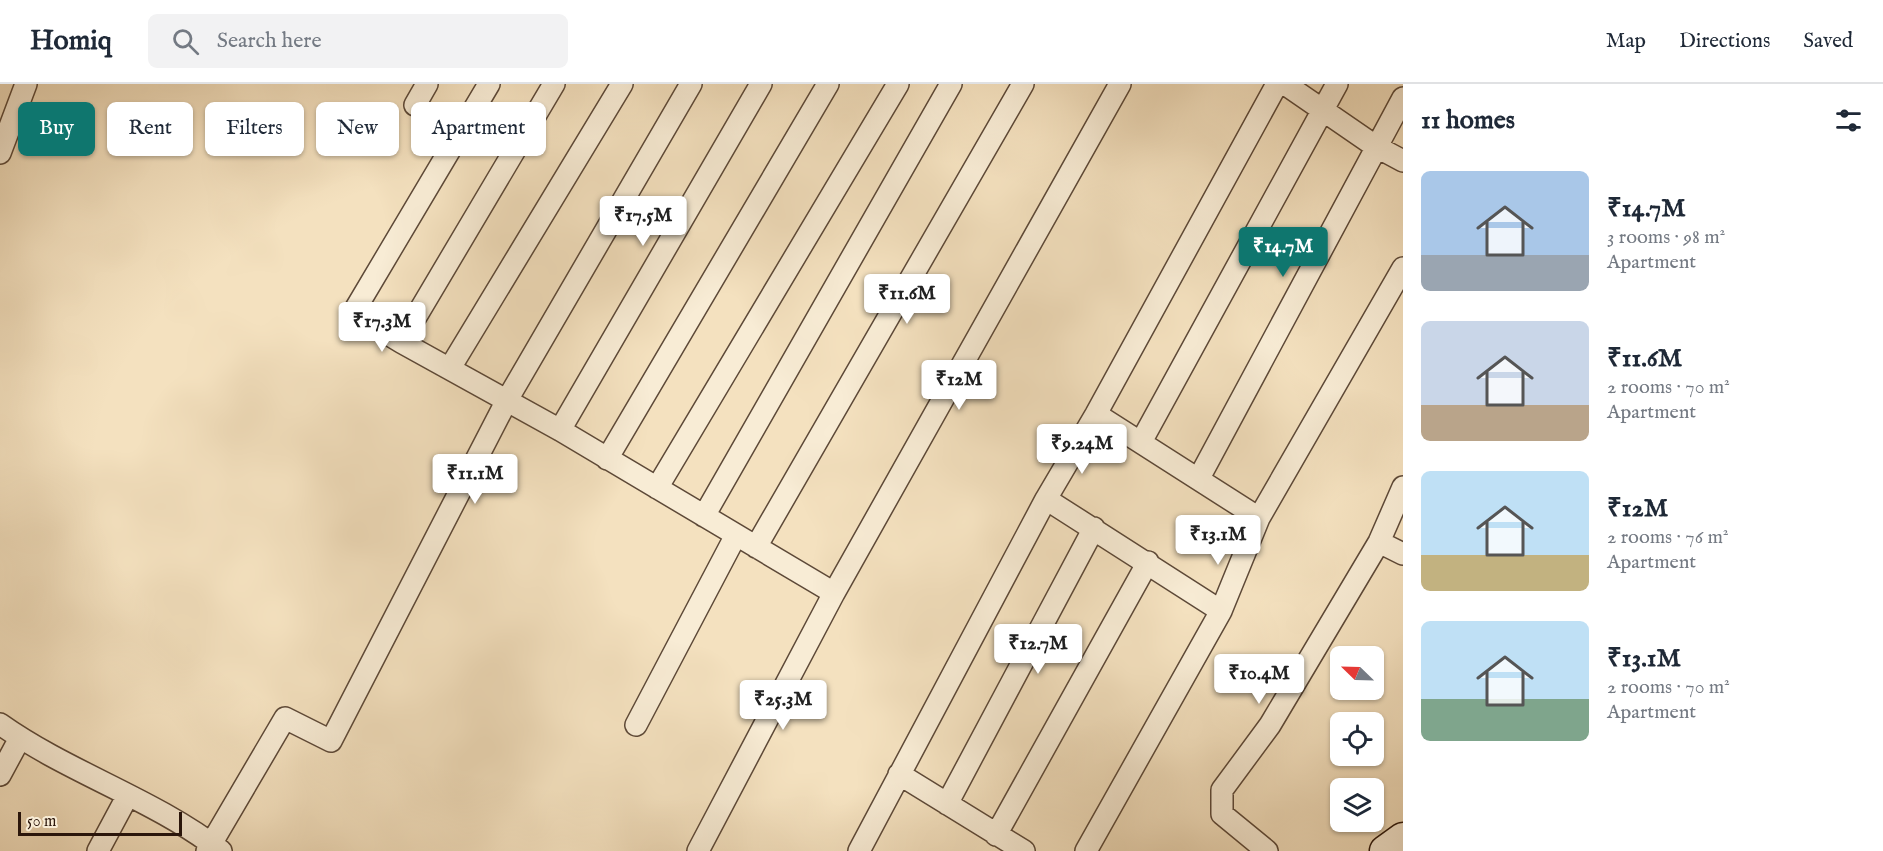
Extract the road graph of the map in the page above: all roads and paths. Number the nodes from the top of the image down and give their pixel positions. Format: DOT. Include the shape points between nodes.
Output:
graph roads {
  1 [pos="26,84"];
  2 [pos="427,84"];
  3 [pos="489,84"];
  4 [pos="554,84"];
  5 [pos="622,84"];
  6 [pos="691,84"];
  7 [pos="760,84"];
  8 [pos="828,84"];
  9 [pos="898,84"];
  10 [pos="951,84"];
  11 [pos="1023,84"];
  12 [pos="1120,84"];
  13 [pos="1277,84"];
  14 [pos="1285,84"];
  15 [pos="1337,84"];
  16 [pos="1403,98"];
  17 [pos="417,102"];
  18 [pos="1322,110"];
  19 [pos="1376,146"];
  20 [pos="0,152"];
  21 [pos="1403,161"];
  22 [pos="1403,267"];
  23 [pos="401,342"];
  24 [pos="450,368"];
  25 [pos="507,400"];
  26 [pos="1096,414"];
  27 [pos="560,430"];
  28 [pos="1141,442"];
  29 [pos="607,459"];
  30 [pos="1199,478"];
  31 [pos="657,488"];
  32 [pos="1403,488"];
  33 [pos="1046,499"];
  34 [pos="704,516"];
  35 [pos="1259,518"];
  36 [pos="1094,528"];
  37 [pos="736,535"];
  38 [pos="1379,542"];
  39 [pos="756,547"];
  40 [pos="1403,554"];
  41 [pos="1148,562"];
  42 [pos="834,593"];
  43 [pos="1221,611"];
  44 [pos="0,724"];
  45 [pos="636,725"];
  46 [pos="20,738"];
  47 [pos="899,774"];
  48 [pos="0,775"];
  49 [pos="128,795"];
  50 [pos="947,804"];
  51 [pos="996,835"];
  52 [pos="1403,838"];
  53 [pos="213,848"];
  54 [pos="98,851"];
  55 [pos="698,851"];
  56 [pos="859,851"];
  57 [pos="1024,851"];
  58 [pos="1086,851"];
  59 [pos="1267,851"];
  60 [pos="1385,851"];
  1 -- 20 [label="street"];
  2 -- 17 [label="street"];
  3 -- 23 [label="street" via="353,313"];
  4 -- 23 [label="street"];
  5 -- 24 [label="street"];
  6 -- 25 [label="street"];
  7 -- 27 [label="street"];
  8 -- 29 [label="street"];
  9 -- 31 [label="street"];
  10 -- 34 [label="street"];
  11 -- 39 [label="street"];
  12 -- 42 [label="street"];
  13 -- 26 [label="street"];
  14 -- 18 [label="street"];
  15 -- 18 [label="street"];
  16 -- 19 [label="street"];
  18 -- 19 [label="street"];
  18 -- 28 [label="street"];
  19 -- 21 [label="street"];
  19 -- 30 [label="street"];
  22 -- 35 [label="street"];
  23 -- 24 [label="street"];
  24 -- 25 [label="street"];
  25 -- 27 [label="street"];
  25 -- 53 [label="street" via="331,741 285,718"];
  26 -- 28 [label="street"];
  26 -- 33 [label="street"];
  27 -- 29 [label="street"];
  28 -- 30 [label="street"];
  29 -- 31 [label="street"];
  30 -- 35 [label="street"];
  31 -- 34 [label="street"];
  32 -- 38 [label="street"];
  33 -- 36 [label="street"];
  33 -- 47 [label="street"];
  34 -- 37 [label="street"];
  35 -- 43 [label="street"];
  36 -- 41 [label="street"];
  36 -- 50 [label="street"];
  37 -- 39 [label="street"];
  37 -- 45 [label="street"];
  38 -- 40 [label="street"];
  38 -- 59 [label="street" via="1270,725 1222,790 1222,814"];
  39 -- 42 [label="street"];
  41 -- 43 [label="street"];
  41 -- 51 [label="street"];
  42 -- 55 [label="street"];
  43 -- 58 [label="street"];
  44 -- 46 [label="street"];
  46 -- 48 [label="street"];
  46 -- 49 [label="street"];
  47 -- 50 [label="street"];
  47 -- 56 [label="street"];
  49 -- 53 [label="street"];
  49 -- 54 [label="street"];
  50 -- 51 [label="street"];
  51 -- 57 [label="street"];
  52 -- 60 [label="street"];
}
